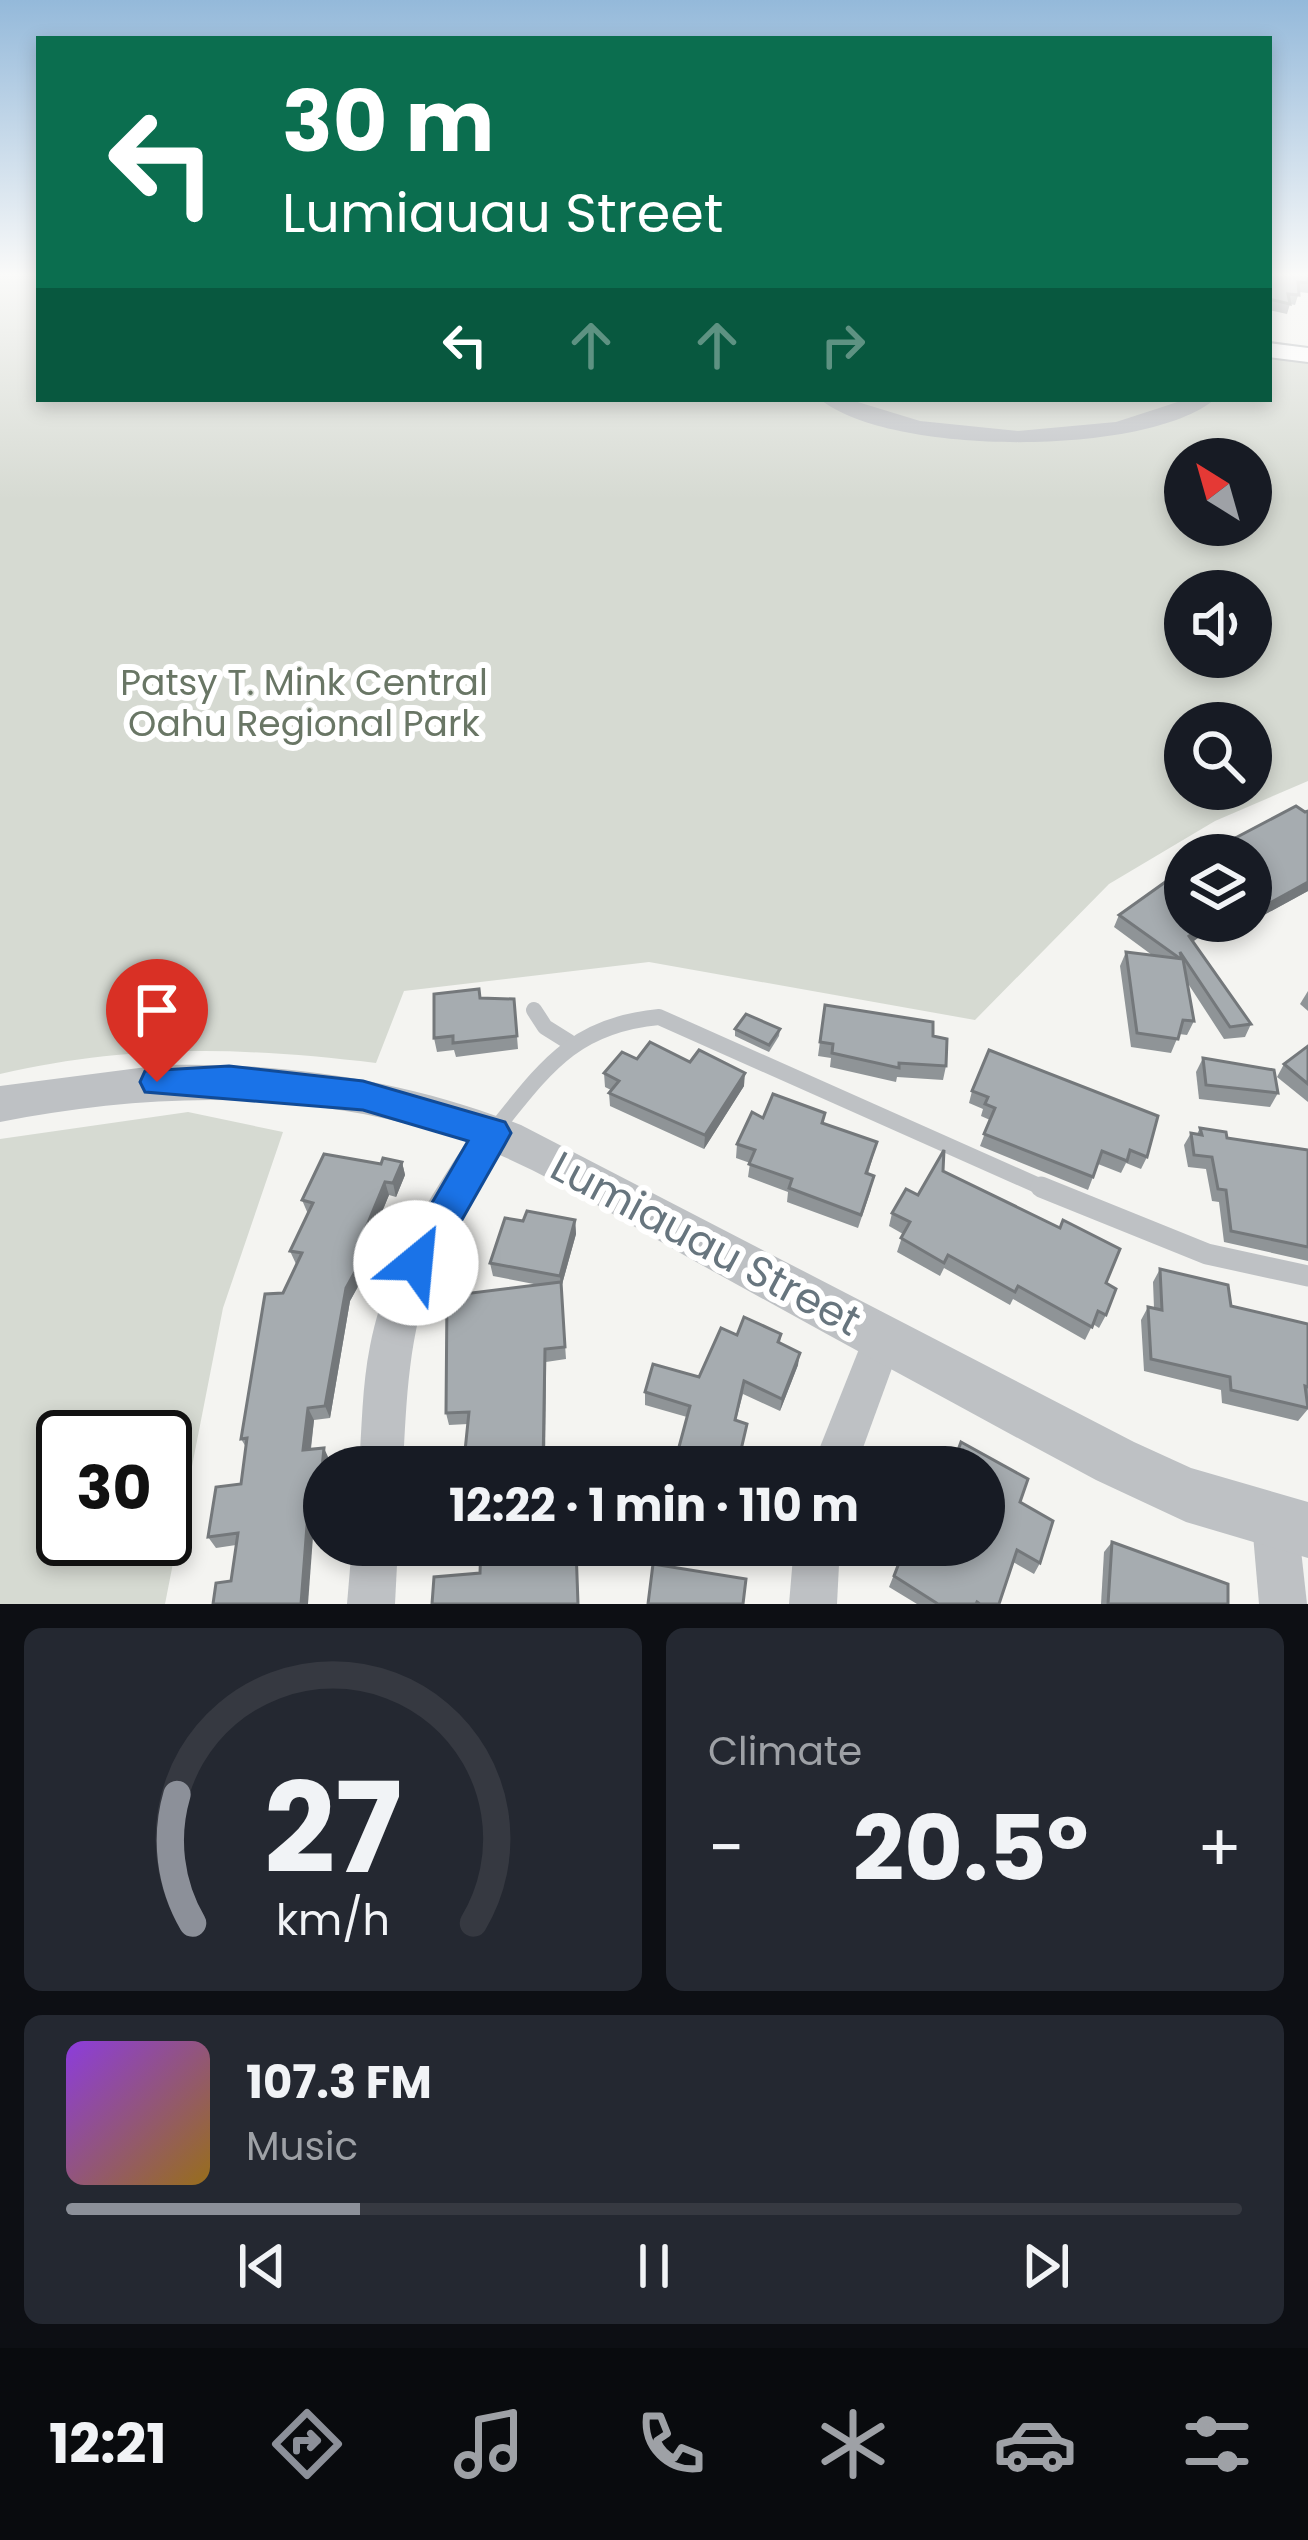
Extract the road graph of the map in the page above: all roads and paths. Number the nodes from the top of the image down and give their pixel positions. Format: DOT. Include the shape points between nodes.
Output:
graph roads {
  1 [pos="840,402"];
  2 [pos="1176,406"];
  3 [pos="534,1010"];
  4 [pos="569,1042"];
  5 [pos="0,1104"];
  6 [pos="493,1133"];
  7 [pos="1308,1276"];
  8 [pos="884,1338"];
  9 [pos="383,1446"];
  10 [pos="842,1446"];
  11 [pos="1292,1526"];
  12 [pos="374,1566"];
  13 [pos="816,1566"];
  14 [pos="371,1604"];
  15 [pos="813,1604"];
  16 [pos="1283,1604"];
  1 -- 2 [label="street" via="906,423 993,434 1079,432"];
  3 -- 4 [label="lane"];
  4 -- 6 [label="lane"];
  4 -- 7 [label="lane" via="621,1018 684,1024 1140,1231"];
  5 -- 6 [label="street, Lumiauau Street" via="88,1088 229,1081 363,1095"];
  6 -- 8 [label="street, Lumiauau Street"];
  6 -- 9 [label="street" via="407,1286 391,1345"];
  8 -- 10 [label="street"];
  8 -- 11 [label="street, Lumiauau Street" via="1186,1494"];
  11 -- 16 [label="street"];
  12 -- 14 [label="street"];
  13 -- 15 [label="street"];
}
